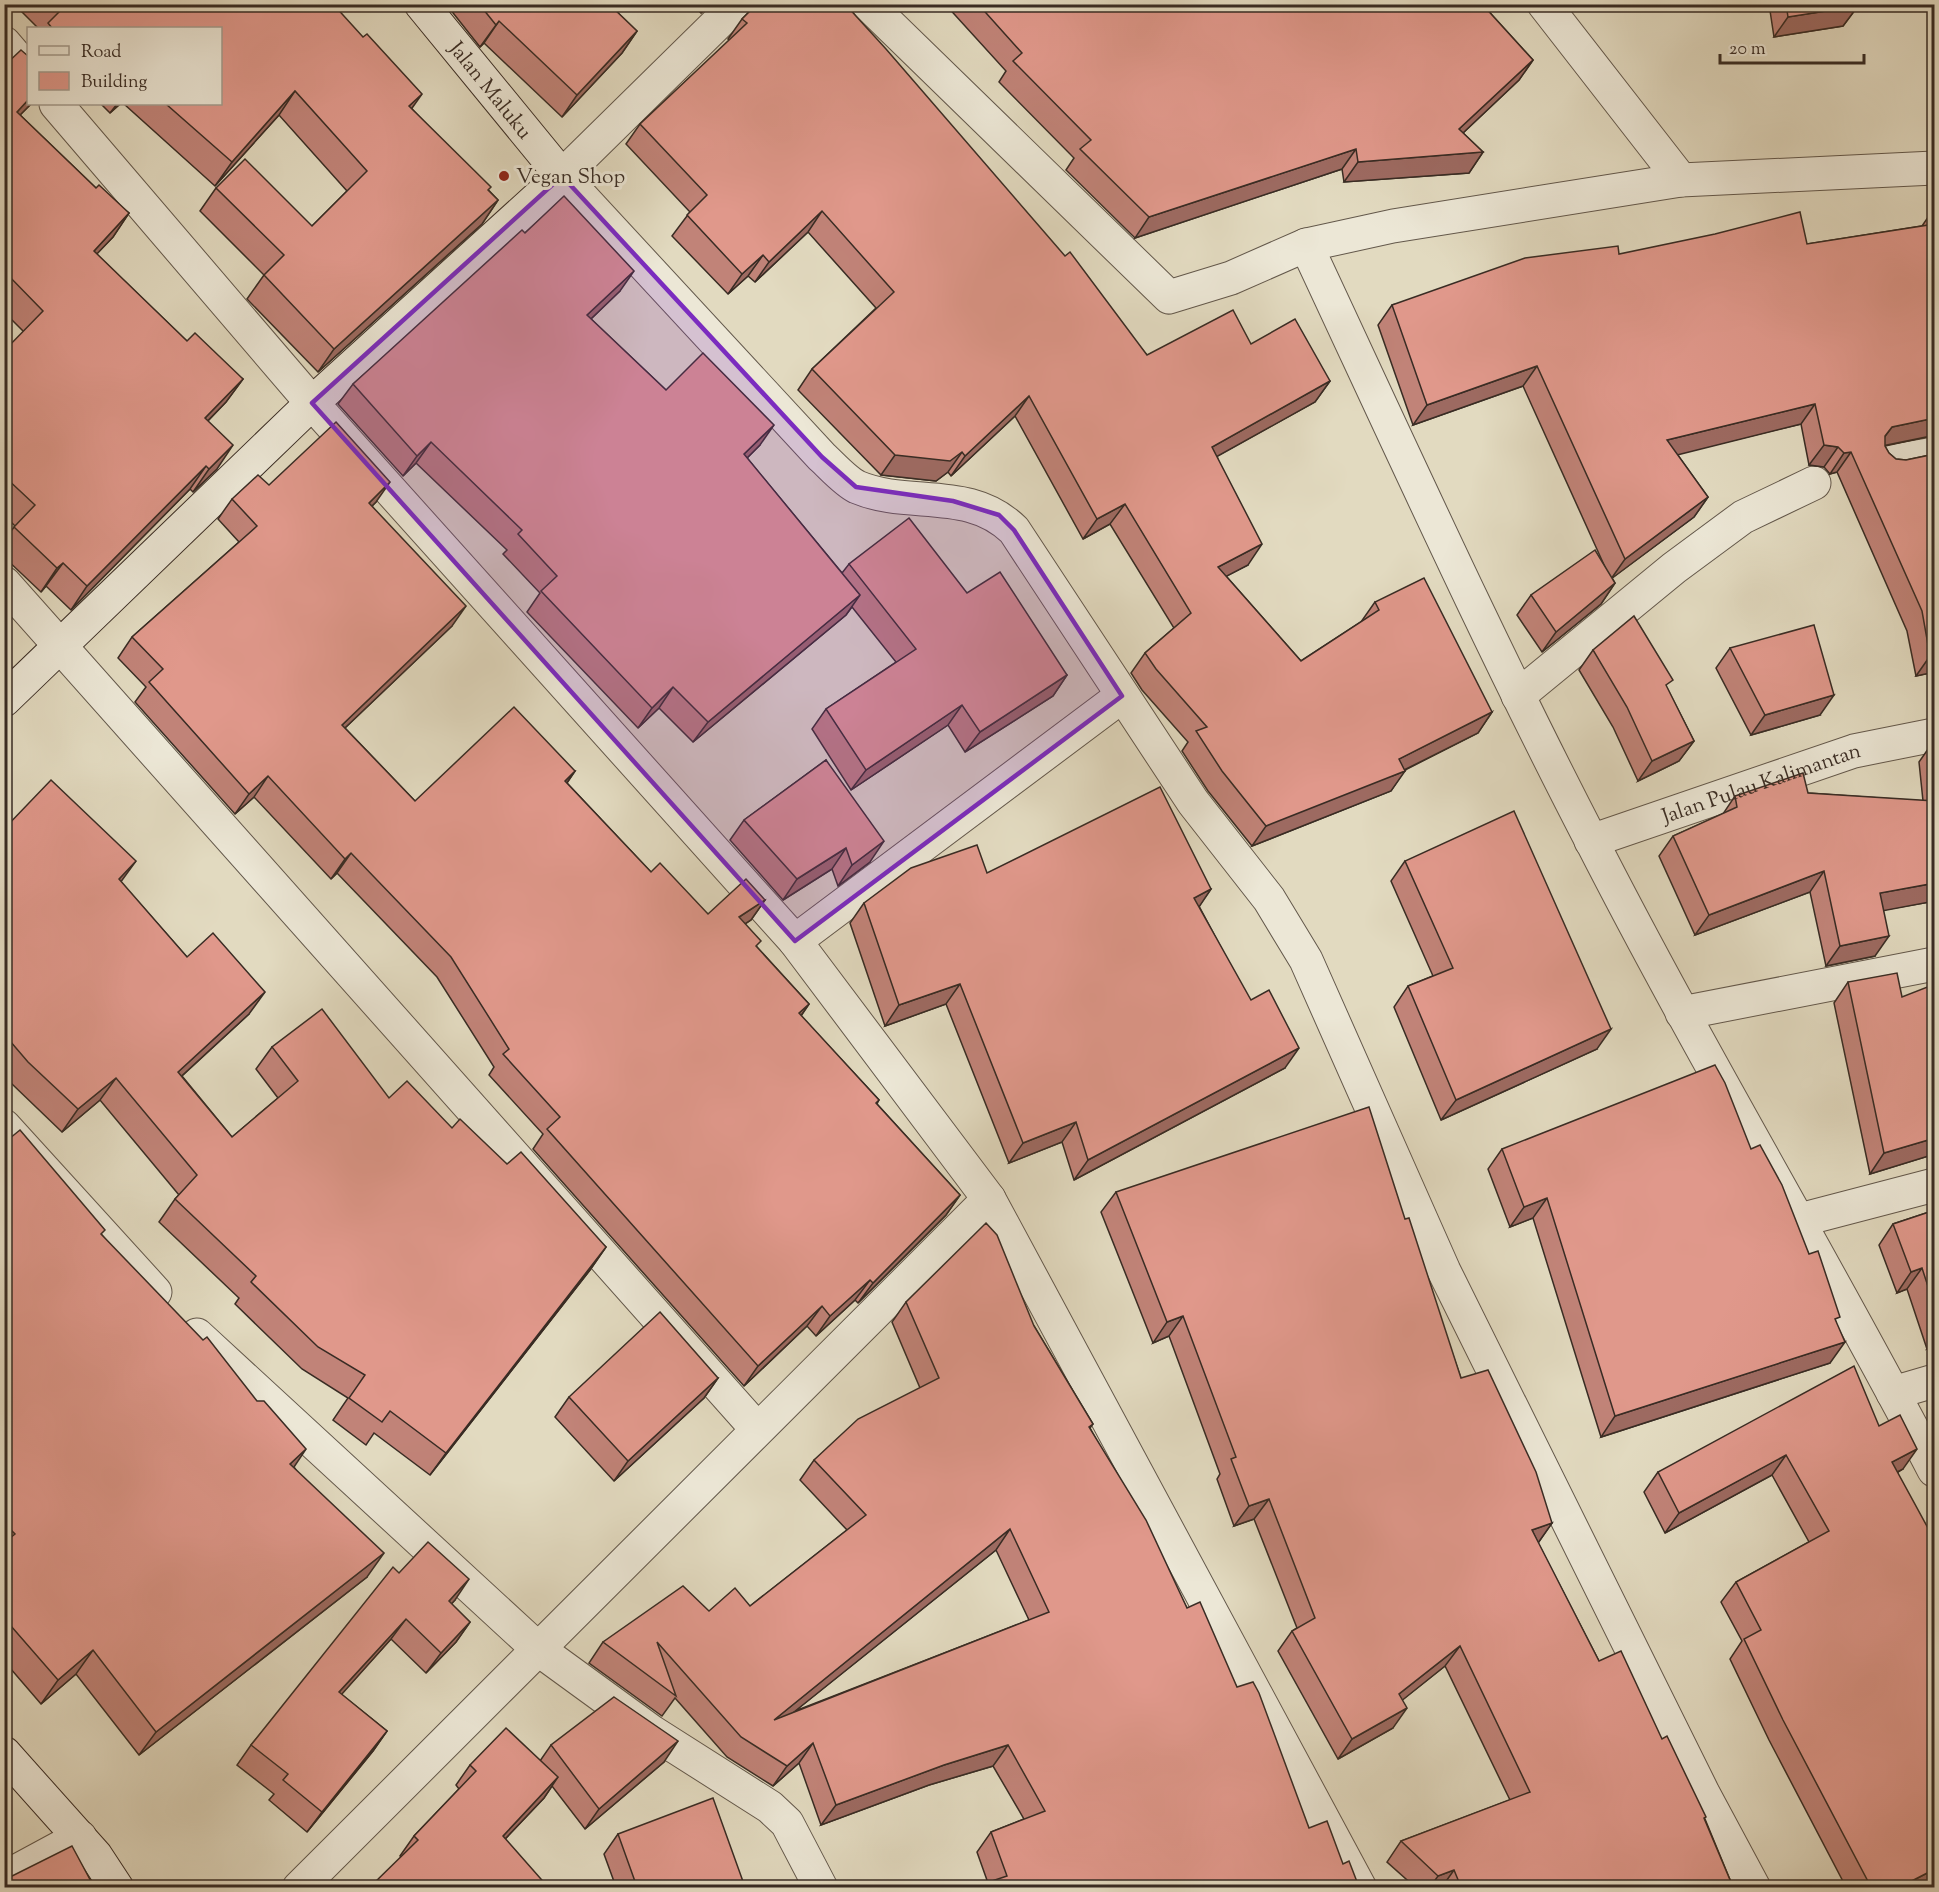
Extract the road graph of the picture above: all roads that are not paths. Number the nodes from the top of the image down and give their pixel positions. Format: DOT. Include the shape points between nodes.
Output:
graph roads {
  1 [pos="421,4"];
  2 [pos="737,4"];
  3 [pos="868,4"];
  4 [pos="1544,4"];
  5 [pos="4,43"];
  6 [pos="27,70"];
  7 [pos="57,105"];
  8 [pos="1935,168"];
  9 [pos="562,176"];
  10 [pos="1681,180"];
  11 [pos="1306,245"];
  12 [pos="312,403"];
  13 [pos="1935,454"];
  14 [pos="1889,462"];
  15 [pos="1814,483"];
  16 [pos="4,584"];
  17 [pos="58,646"];
  18 [pos="1122,696"];
  19 [pos="1518,696"];
  20 [pos="4,700"];
  21 [pos="1935,735"];
  22 [pos="1591,841"];
  23 [pos="795,941"];
  24 [pos="1935,964"];
  25 [pos="1682,1013"];
  26 [pos="4,1126"];
  27 [pos="1935,1185"];
  28 [pos="989,1199"];
  29 [pos="1800,1220"];
  30 [pos="1935,1381"];
  31 [pos="1893,1393"];
  32 [pos="757,1429"];
  33 [pos="1935,1470"];
  34 [pos="538,1649"];
  35 [pos="4,1753"];
  36 [pos="80,1837"];
  37 [pos="4,1878"];
  38 [pos="117,1887"];
  39 [pos="299,1887"];
  40 [pos="820,1887"];
  41 [pos="1360,1887"];
  42 [pos="1754,1887"];
  1 -- 9 [label="street, Jalan Maluku"];
  2 -- 9 [label="street"];
  3 -- 11 [label="street" via="1169,297 1231,278"];
  4 -- 10 [label="street"];
  5 -- 6 [label="street"];
  7 -- 12 [label="street"];
  8 -- 10 [label="street"];
  9 -- 12 [label="street"];
  9 -- 18 [label="street, Jalan Maluku" via="822,457 856,486 890,495 953,501 999,515 1014,530"];
  10 -- 11 [label="street" via="1393,226"];
  11 -- 19 [label="street"];
  12 -- 17 [label="street"];
  12 -- 23 [label="street"];
  13 -- 14 [label="street"];
  15 -- 19 [label="street" via="1743,518 1674,568"];
  16 -- 17 [label="street"];
  17 -- 20 [label="street"];
  17 -- 32 [label="street"];
  18 -- 23 [label="street"];
  18 -- 42 [label="street, Jalan Maluku" via="1194,802 1269,899 1306,960 1444,1272 1702,1793"];
  19 -- 22 [label="street"];
  21 -- 22 [label="street, Jalan Pulau Kalimantan" via="1854,751"];
  22 -- 25 [label="street"];
  23 -- 28 [label="street"];
  24 -- 25 [label="street"];
  25 -- 29 [label="street"];
  26 -- 34 [label="street" via="183,1323"];
  27 -- 29 [label="street"];
  28 -- 32 [label="street"];
  28 -- 41 [label="street"];
  29 -- 31 [label="street"];
  30 -- 31 [label="street"];
  31 -- 33 [label="street"];
  32 -- 34 [label="street"];
  34 -- 39 [label="street"];
  34 -- 40 [label="street" via="652,1732 770,1807 787,1823"];
  35 -- 36 [label="street"];
  36 -- 37 [label="street"];
  36 -- 38 [label="street"];
}
